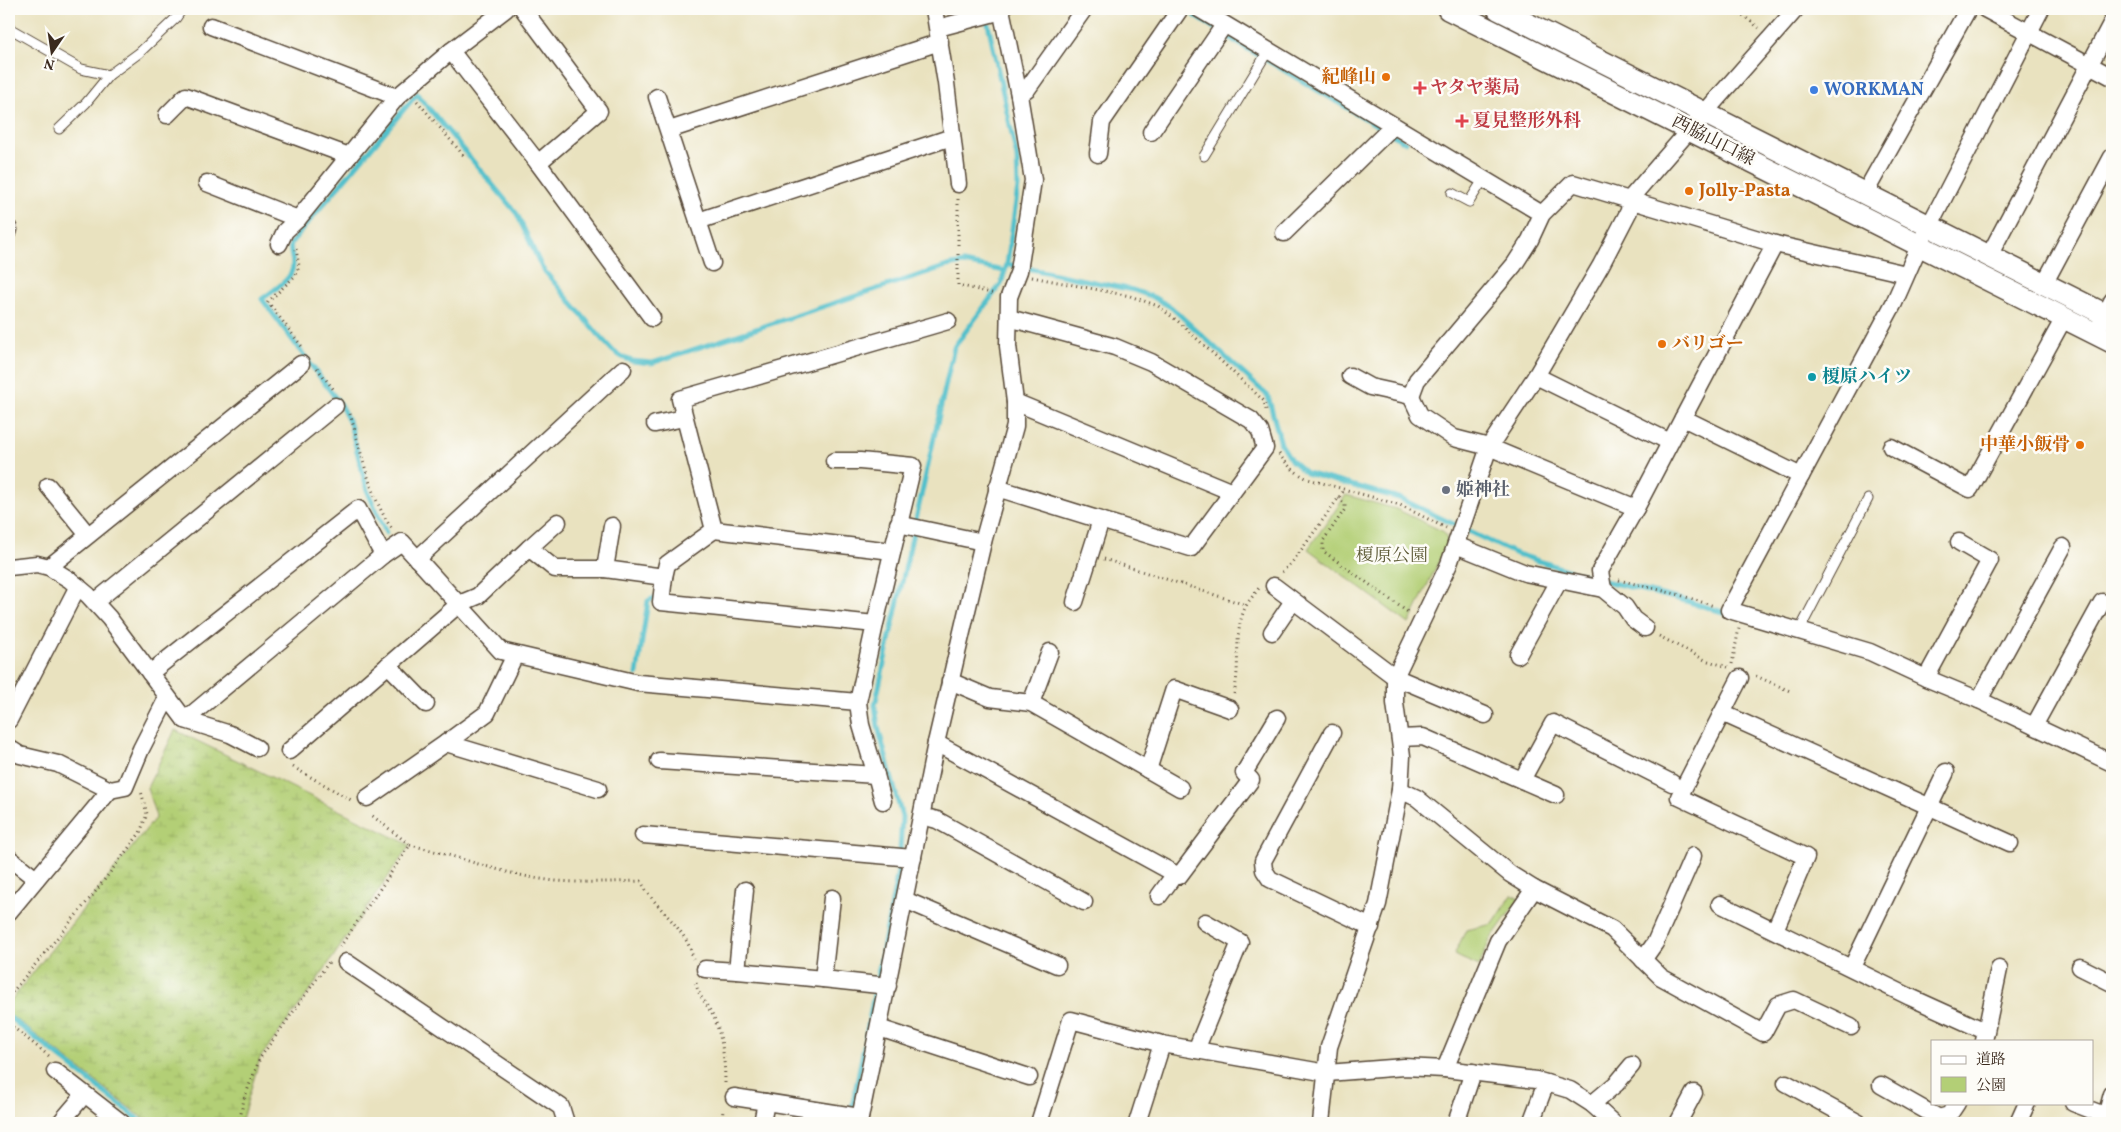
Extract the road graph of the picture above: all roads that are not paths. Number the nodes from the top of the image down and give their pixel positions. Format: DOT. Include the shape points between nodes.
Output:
graph roads {
  1 [pos="182,9"];
  2 [pos="506,9"];
  3 [pos="523,9"];
  4 [pos="934,9"];
  5 [pos="1084,9"];
  6 [pos="1199,9"];
  7 [pos="1448,9"];
  8 [pos="1498,9"];
  9 [pos="1796,9"];
  10 [pos="1968,9"];
  11 [pos="1985,9"];
  12 [pos="2041,9"];
  13 [pos="1001,10"];
  14 [pos="1179,10"];
  15 [pos="2112,22"];
  16 [pos="211,26"];
  17 [pos="9,28"];
  18 [pos="1221,30"];
  19 [pos="2029,32"];
  20 [pos="939,35"];
  21 [pos="451,51"];
  22 [pos="1264,57"];
  23 [pos="2090,64"];
  24 [pos="109,74"];
  25 [pos="2112,77"];
  26 [pos="1019,95"];
  27 [pos="397,97"];
  28 [pos="657,97"];
  29 [pos="1706,112"];
  30 [pos="167,115"];
  31 [pos="58,129"];
  32 [pos="1689,129"];
  33 [pos="669,130"];
  34 [pos="1388,131"];
  35 [pos="1151,132"];
  36 [pos="952,137"];
  37 [pos="1098,154"];
  38 [pos="349,156"];
  39 [pos="1204,156"];
  40 [pos="2112,157"];
  41 [pos="538,163"];
  42 [pos="208,183"];
  43 [pos="958,184"];
  44 [pos="1480,185"];
  45 [pos="1452,193"];
  46 [pos="1865,193"];
  47 [pos="1630,199"];
  48 [pos="1542,214"];
  49 [pos="298,218"];
  50 [pos="698,220"];
  51 [pos="1929,225"];
  52 [pos="1284,233"];
  53 [pos="280,244"];
  54 [pos="1774,244"];
  55 [pos="1920,244"];
  56 [pos="1989,256"];
  57 [pos="712,264"];
  58 [pos="1906,274"];
  59 [pos="2044,284"];
  60 [pos="2110,311"];
  61 [pos="652,318"];
  62 [pos="1009,318"];
  63 [pos="2064,318"];
  64 [pos="948,321"];
  65 [pos="2104,338"];
  66 [pos="307,360"];
  67 [pos="623,369"];
  68 [pos="1350,376"];
  69 [pos="1536,376"];
  70 [pos="1411,396"];
  71 [pos="340,402"];
  72 [pos="1015,402"];
  73 [pos="684,418"];
  74 [pos="1682,418"];
  75 [pos="655,424"];
  76 [pos="1670,442"];
  77 [pos="1489,447"];
  78 [pos="1891,447"];
  79 [pos="834,461"];
  80 [pos="1801,476"];
  81 [pos="48,486"];
  82 [pos="998,488"];
  83 [pos="1232,492"];
  84 [pos="1868,499"];
  85 [pos="1636,508"];
  86 [pos="1101,520"];
  87 [pos="558,522"];
  88 [pos="898,524"];
  89 [pos="612,526"];
  90 [pos="714,530"];
  91 [pos="1460,534"];
  92 [pos="88,535"];
  93 [pos="982,542"];
  94 [pos="1959,542"];
  95 [pos="2064,547"];
  96 [pos="529,548"];
  97 [pos="892,551"];
  98 [pos="383,555"];
  99 [pos="417,559"];
  100 [pos="9,566"];
  101 [pos="49,567"];
  102 [pos="605,569"];
  103 [pos="664,577"];
  104 [pos="1559,581"];
  105 [pos="1602,582"];
  106 [pos="78,586"];
  107 [pos="1274,586"];
  108 [pos="1294,601"];
  109 [pos="95,602"];
  110 [pos="1076,602"];
  111 [pos="2102,602"];
  112 [pos="459,604"];
  113 [pos="875,624"];
  114 [pos="1645,628"];
  115 [pos="1799,631"];
  116 [pos="1272,632"];
  117 [pos="1050,652"];
  118 [pos="515,655"];
  119 [pos="1518,655"];
  120 [pos="388,665"];
  121 [pos="150,673"];
  122 [pos="1395,677"];
  123 [pos="1748,677"];
  124 [pos="1926,678"];
  125 [pos="950,681"];
  126 [pos="167,698"];
  127 [pos="1979,700"];
  128 [pos="858,702"];
  129 [pos="1031,703"];
  130 [pos="426,704"];
  131 [pos="1230,709"];
  132 [pos="1722,713"];
  133 [pos="1486,715"];
  134 [pos="1277,718"];
  135 [pos="9,720"];
  136 [pos="185,720"];
  137 [pos="2034,726"];
  138 [pos="1332,734"];
  139 [pos="1400,738"];
  140 [pos="446,743"];
  141 [pos="936,743"];
  142 [pos="9,748"];
  143 [pos="257,748"];
  144 [pos="287,757"];
  145 [pos="2111,759"];
  146 [pos="659,761"];
  147 [pos="1148,770"];
  148 [pos="1946,772"];
  149 [pos="876,774"];
  150 [pos="1522,780"];
  151 [pos="1672,783"];
  152 [pos="1180,788"];
  153 [pos="110,790"];
  154 [pos="598,790"];
  155 [pos="1400,790"];
  156 [pos="1556,795"];
  157 [pos="883,801"];
  158 [pos="362,803"];
  159 [pos="1928,807"];
  160 [pos="922,816"];
  161 [pos="643,835"];
  162 [pos="2010,842"];
  163 [pos="1693,856"];
  164 [pos="9,858"];
  165 [pos="913,858"];
  166 [pos="1175,874"];
  167 [pos="36,879"];
  168 [pos="746,890"];
  169 [pos="1534,890"];
  170 [pos="1159,896"];
  171 [pos="832,898"];
  172 [pos="905,900"];
  173 [pos="1084,902"];
  174 [pos="1720,904"];
  175 [pos="9,912"];
  176 [pos="1206,922"];
  177 [pos="1371,927"];
  178 [pos="1775,930"];
  179 [pos="337,959"];
  180 [pos="1643,960"];
  181 [pos="1057,965"];
  182 [pos="2080,967"];
  183 [pos="1852,968"];
  184 [pos="2000,969"];
  185 [pos="698,970"];
  186 [pos="737,971"];
  187 [pos="822,979"];
  188 [pos="2112,983"];
  189 [pos="888,986"];
  190 [pos="1851,1027"];
  191 [pos="879,1028"];
  192 [pos="1984,1036"];
  193 [pos="1162,1044"];
  194 [pos="1196,1050"];
  195 [pos="1632,1065"];
  196 [pos="1445,1068"];
  197 [pos="55,1071"];
  198 [pos="1472,1072"];
  199 [pos="1327,1073"];
  200 [pos="1029,1077"];
  201 [pos="1546,1083"];
  202 [pos="1786,1083"];
  203 [pos="1881,1085"];
  204 [pos="1694,1093"];
  205 [pos="2112,1094"];
  206 [pos="84,1095"];
  207 [pos="728,1098"];
  208 [pos="766,1102"];
  209 [pos="1592,1104"];
  210 [pos="1956,1104"];
  211 [pos="2026,1104"];
  212 [pos="2076,1104"];
  213 [pos="2103,1118"];
  214 [pos="860,1120"];
  215 [pos="1938,1120"];
  216 [pos="60,1123"];
  217 [pos="122,1123"];
  218 [pos="566,1123"];
  219 [pos="762,1123"];
  220 [pos="1039,1123"];
  221 [pos="1136,1123"];
  222 [pos="1320,1123"];
  223 [pos="1456,1123"];
  224 [pos="1531,1123"];
  225 [pos="1613,1123"];
  226 [pos="1678,1123"];
  227 [pos="1860,1123"];
  228 [pos="2018,1123"];
  1 -- 24 [label="lane" via="140,52"];
  2 -- 21 [label="street"];
  3 -- 41 [label="street" via="598,110"];
  4 -- 20 [label="street"];
  5 -- 26 [label="street" via="1028,88"];
  6 -- 18 [label="street"];
  7 -- 32 [label="street, 西脇山口線"];
  8 -- 29 [label="street, 西脇山口線"];
  9 -- 29 [label="street"];
  10 -- 46 [label="street"];
  11 -- 19 [label="street"];
  12 -- 19 [label="street"];
  13 -- 20 [label="street"];
  13 -- 26 [label="street"];
  14 -- 37 [label="street" via="1102,122"];
  15 -- 23 [label="street"];
  16 -- 27 [label="street"];
  17 -- 24 [label="lane" via="81,69"];
  18 -- 22 [label="street"];
  18 -- 35 [label="street"];
  19 -- 23 [label="street"];
  19 -- 51 [label="street"];
  20 -- 33 [label="street"];
  20 -- 36 [label="street"];
  21 -- 27 [label="street"];
  21 -- 41 [label="street"];
  22 -- 34 [label="street"];
  22 -- 39 [label="lane"];
  23 -- 25 [label="street"];
  23 -- 56 [label="street"];
  24 -- 31 [label="lane" via="86,103"];
  26 -- 62 [label="street" via="1033,180 1020,266 1009,297"];
  27 -- 38 [label="street"];
  28 -- 33 [label="street"];
  29 -- 32 [label="street"];
  29 -- 46 [label="street, 西脇山口線"];
  30 -- 38 [label="street" via="186,96"];
  32 -- 47 [label="street"];
  32 -- 55 [label="street, 西脇山口線"];
  33 -- 50 [label="street"];
  34 -- 44 [label="street"];
  34 -- 52 [label="street"];
  36 -- 43 [label="street"];
  36 -- 50 [label="street"];
  38 -- 49 [label="street"];
  40 -- 59 [label="street"];
  41 -- 61 [label="street"];
  42 -- 49 [label="street"];
  44 -- 45 [label="lane" via="1469,202"];
  44 -- 48 [label="street"];
  46 -- 51 [label="street, 西脇山口線"];
  47 -- 48 [label="street" via="1573,183"];
  47 -- 54 [label="street"];
  47 -- 69 [label="street" via="1629,211 1601,265"];
  48 -- 70 [label="street" via="1514,265 1417,380"];
  49 -- 53 [label="street" via="285,231"];
  50 -- 57 [label="street"];
  51 -- 55 [label="street"];
  51 -- 56 [label="street, 西脇山口線"];
  54 -- 58 [label="street"];
  54 -- 74 [label="street"];
  55 -- 58 [label="street"];
  55 -- 63 [label="street, 西脇山口線"];
  56 -- 59 [label="street, 西脇山口線"];
  58 -- 80 [label="street" via="1894,303"];
  59 -- 60 [label="street, 西脇山口線"];
  60 -- 65 [label="street"];
  62 -- 72 [label="street" via="1008,346"];
  62 -- 83 [label="street" via="1115,347 1151,362 1251,420 1260,431 1265,448"];
  63 -- 65 [label="street, 西脇山口線"];
  63 -- 78 [label="street" via="1970,489"];
  64 -- 73 [label="street" via="680,400"];
  66 -- 92 [label="street"];
  67 -- 99 [label="street"];
  68 -- 70 [label="street" via="1370,387"];
  69 -- 76 [label="street"];
  69 -- 77 [label="street"];
  70 -- 77 [label="street" via="1420,415 1454,438"];
  71 -- 109 [label="street"];
  72 -- 82 [label="street" via="1015,426"];
  72 -- 83 [label="street"];
  73 -- 75 [label="street"];
  73 -- 90 [label="street"];
  74 -- 76 [label="street"];
  74 -- 80 [label="street"];
  76 -- 85 [label="street"];
  77 -- 85 [label="street"];
  77 -- 91 [label="street"];
  79 -- 88 [label="street" via="913,466"];
  80 -- 115 [label="street" via="1730,610"];
  81 -- 92 [label="street"];
  82 -- 86 [label="street"];
  82 -- 93 [label="street"];
  83 -- 86 [label="street" via="1191,548"];
  84 -- 115 [label="lane"];
  85 -- 105 [label="street" via="1600,571"];
  86 -- 110 [label="street"];
  87 -- 96 [label="street"];
  88 -- 93 [label="street"];
  88 -- 97 [label="street"];
  89 -- 102 [label="street"];
  90 -- 97 [label="street"];
  90 -- 103 [label="street" via="668,564"];
  91 -- 104 [label="street" via="1525,573"];
  91 -- 122 [label="street"];
  92 -- 101 [label="street"];
  93 -- 125 [label="street"];
  94 -- 124 [label="street" via="1990,560"];
  95 -- 127 [label="street"];
  96 -- 102 [label="street" via="555,569"];
  96 -- 112 [label="street" via="478,596"];
  97 -- 113 [label="street"];
  98 -- 99 [label="street" via="402,542"];
  98 -- 121 [label="street" via="358,509"];
  98 -- 136 [label="street"];
  99 -- 112 [label="street"];
  100 -- 101 [label="street" via="37,564"];
  101 -- 106 [label="street"];
  102 -- 103 [label="street"];
  103 -- 113 [label="street" via="661,602"];
  104 -- 105 [label="street"];
  104 -- 119 [label="street"];
  105 -- 114 [label="street" via="1633,619"];
  106 -- 109 [label="street"];
  106 -- 135 [label="street"];
  107 -- 108 [label="street"];
  108 -- 116 [label="street"];
  108 -- 122 [label="street"];
  109 -- 121 [label="street"];
  111 -- 137 [label="street"];
  112 -- 118 [label="street" via="501,651"];
  112 -- 120 [label="street"];
  113 -- 128 [label="street"];
  115 -- 124 [label="street" via="1870,652"];
  117 -- 129 [label="street"];
  118 -- 128 [label="street" via="638,683"];
  118 -- 140 [label="street" via="487,713"];
  120 -- 130 [label="street"];
  120 -- 144 [label="street"];
  121 -- 126 [label="street"];
  122 -- 133 [label="street"];
  122 -- 139 [label="street"];
  123 -- 132 [label="street"];
  124 -- 127 [label="street"];
  125 -- 129 [label="street" via="990,698"];
  125 -- 141 [label="street"];
  126 -- 136 [label="street"];
  126 -- 153 [label="street" via="125,787"];
  127 -- 137 [label="street"];
  128 -- 149 [label="street" via="861,726"];
  129 -- 147 [label="street"];
  131 -- 147 [label="street" via="1174,689"];
  132 -- 159 [label="street"];
  132 -- 178 [label="street" via="1679,797 1806,857"];
  134 -- 166 [label="street" via="1244,773 1251,780 1179,876"];
  136 -- 143 [label="street" via="230,734"];
  137 -- 145 [label="street"];
  138 -- 177 [label="street" via="1263,861 1264,870 1270,879"];
  139 -- 150 [label="street" via="1423,737"];
  139 -- 155 [label="street"];
  140 -- 154 [label="street"];
  140 -- 158 [label="street"];
  141 -- 160 [label="street"];
  141 -- 166 [label="street"];
  142 -- 153 [label="street" via="20,755 58,764"];
  146 -- 149 [label="street"];
  147 -- 152 [label="street"];
  148 -- 159 [label="street"];
  149 -- 157 [label="street"];
  150 -- 151 [label="street" via="1553,723"];
  150 -- 156 [label="street"];
  153 -- 167 [label="street"];
  155 -- 169 [label="street" via="1417,798"];
  155 -- 177 [label="street"];
  159 -- 162 [label="street"];
  159 -- 183 [label="street"];
  160 -- 165 [label="street"];
  160 -- 173 [label="street" via="936,820"];
  161 -- 165 [label="street"];
  163 -- 180 [label="street" via="1655,943"];
  164 -- 167 [label="street"];
  165 -- 172 [label="street"];
  166 -- 170 [label="street"];
  167 -- 175 [label="street"];
  168 -- 186 [label="street"];
  169 -- 180 [label="street" via="1612,929"];
  169 -- 196 [label="street" via="1498,941"];
  171 -- 187 [label="street"];
  172 -- 181 [label="street"];
  172 -- 189 [label="street"];
  174 -- 178 [label="street"];
  176 -- 194 [label="street" via="1240,942"];
  177 -- 199 [label="street" via="1329,1046"];
  178 -- 183 [label="street"];
  179 -- 218 [label="street" via="561,1107"];
  180 -- 190 [label="street" via="1660,977 1763,1033 1778,1005 1794,1000"];
  182 -- 188 [label="street"];
  183 -- 192 [label="street"];
  184 -- 192 [label="street"];
  185 -- 186 [label="street"];
  186 -- 187 [label="street"];
  187 -- 189 [label="street"];
  189 -- 191 [label="street"];
  191 -- 200 [label="street"];
  191 -- 214 [label="street"];
  193 -- 194 [label="street"];
  193 -- 220 [label="street" via="1071,1020"];
  193 -- 221 [label="street"];
  194 -- 199 [label="street"];
  195 -- 209 [label="street"];
  196 -- 198 [label="street"];
  196 -- 199 [label="street" via="1404,1067"];
  197 -- 206 [label="street"];
  198 -- 201 [label="street"];
  198 -- 223 [label="street"];
  199 -- 222 [label="street"];
  201 -- 209 [label="street" via="1570,1090"];
  201 -- 224 [label="street"];
  202 -- 227 [label="street"];
  203 -- 215 [label="street"];
  204 -- 226 [label="street"];
  205 -- 213 [label="street"];
  206 -- 216 [label="street"];
  206 -- 217 [label="street"];
  207 -- 208 [label="street"];
  208 -- 214 [label="street" via="841,1113"];
  208 -- 219 [label="street"];
  209 -- 225 [label="street"];
  210 -- 215 [label="street" via="1949,1115"];
  211 -- 228 [label="street"];
  212 -- 213 [label="street"];
}
